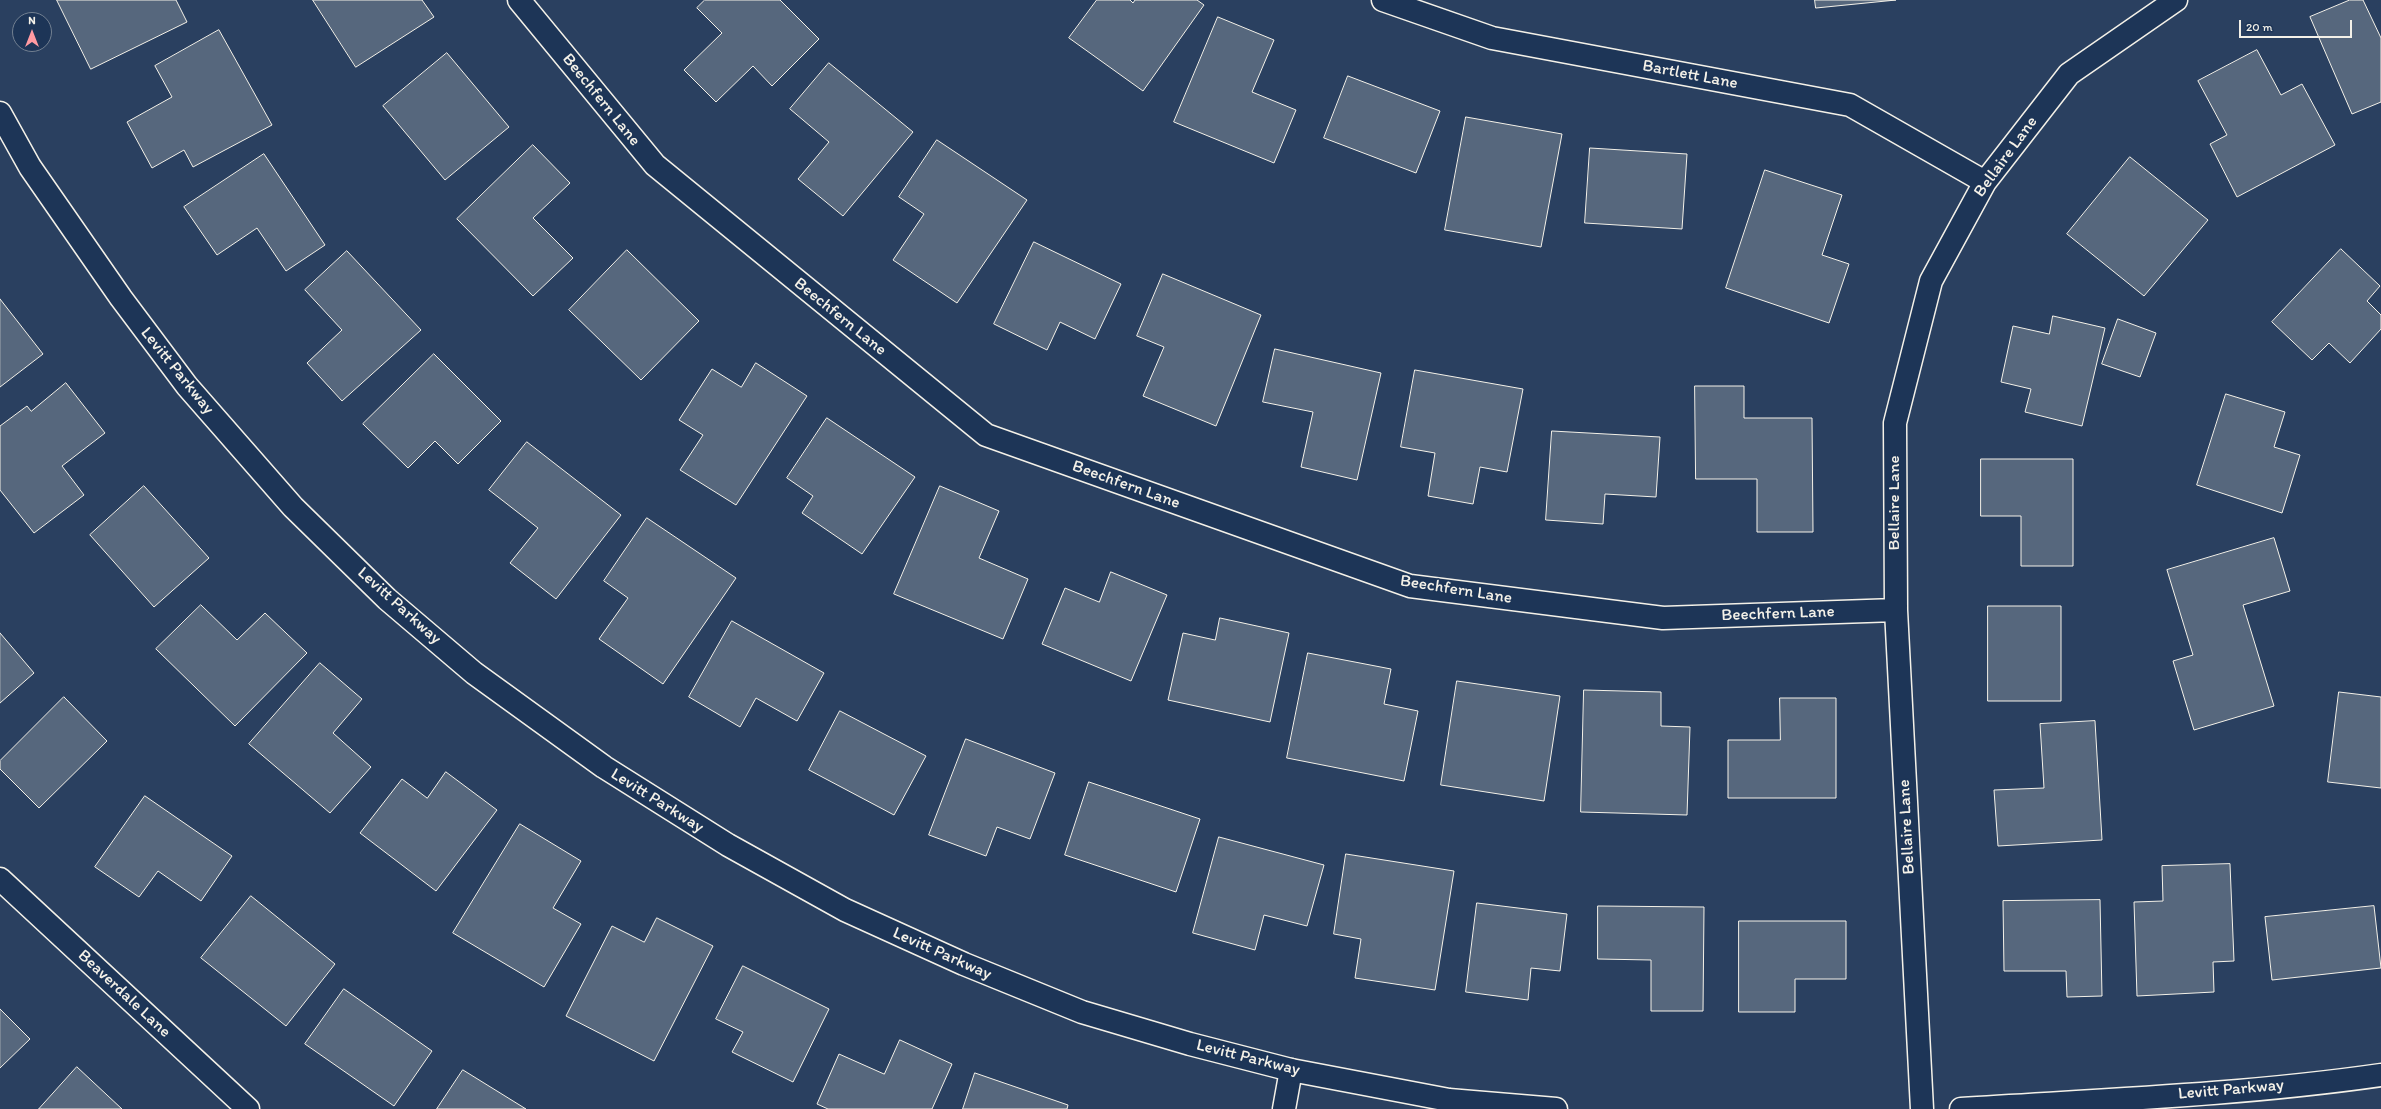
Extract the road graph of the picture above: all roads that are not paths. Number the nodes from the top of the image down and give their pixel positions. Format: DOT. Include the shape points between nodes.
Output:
graph roads {
  1 [pos="519,0"];
  2 [pos="1383,0"];
  3 [pos="2176,0"];
  4 [pos="0,113"];
  5 [pos="1985,182"];
  6 [pos="1896,610"];
  7 [pos="0,879"];
  8 [pos="1291,1070"];
  9 [pos="2381,1075"];
  10 [pos="248,1109"];
  11 [pos="1284,1109"];
  12 [pos="1556,1109"];
  13 [pos="1922,1109"];
  14 [pos="1961,1109"];
  1 -- 6 [label="street, Beechfern Lane" via="655,165 986,436 1410,586 1663,618"];
  2 -- 5 [label="street, Bartlett Lane" via="1492,38 1850,105"];
  3 -- 5 [label="street, Bellaire Lane" via="2069,74"];
  4 -- 8 [label="street, Levitt Parkway" via="30,167 121,298 187,386 293,507 387,599 474,672 604,767 728,845 845,910 964,964 1082,1012"];
  5 -- 6 [label="street, Bellaire Lane" via="1931,281 1895,423"];
  6 -- 13 [label="street, Bellaire Lane"];
  7 -- 10 [label="street, Beaverdale Lane"];
  8 -- 11 [label="street"];
  8 -- 12 [label="street, Levitt Parkway" via="1449,1100"];
  9 -- 14 [label="street, Levitt Parkway" via="2342,1081 2176,1095"];
}
